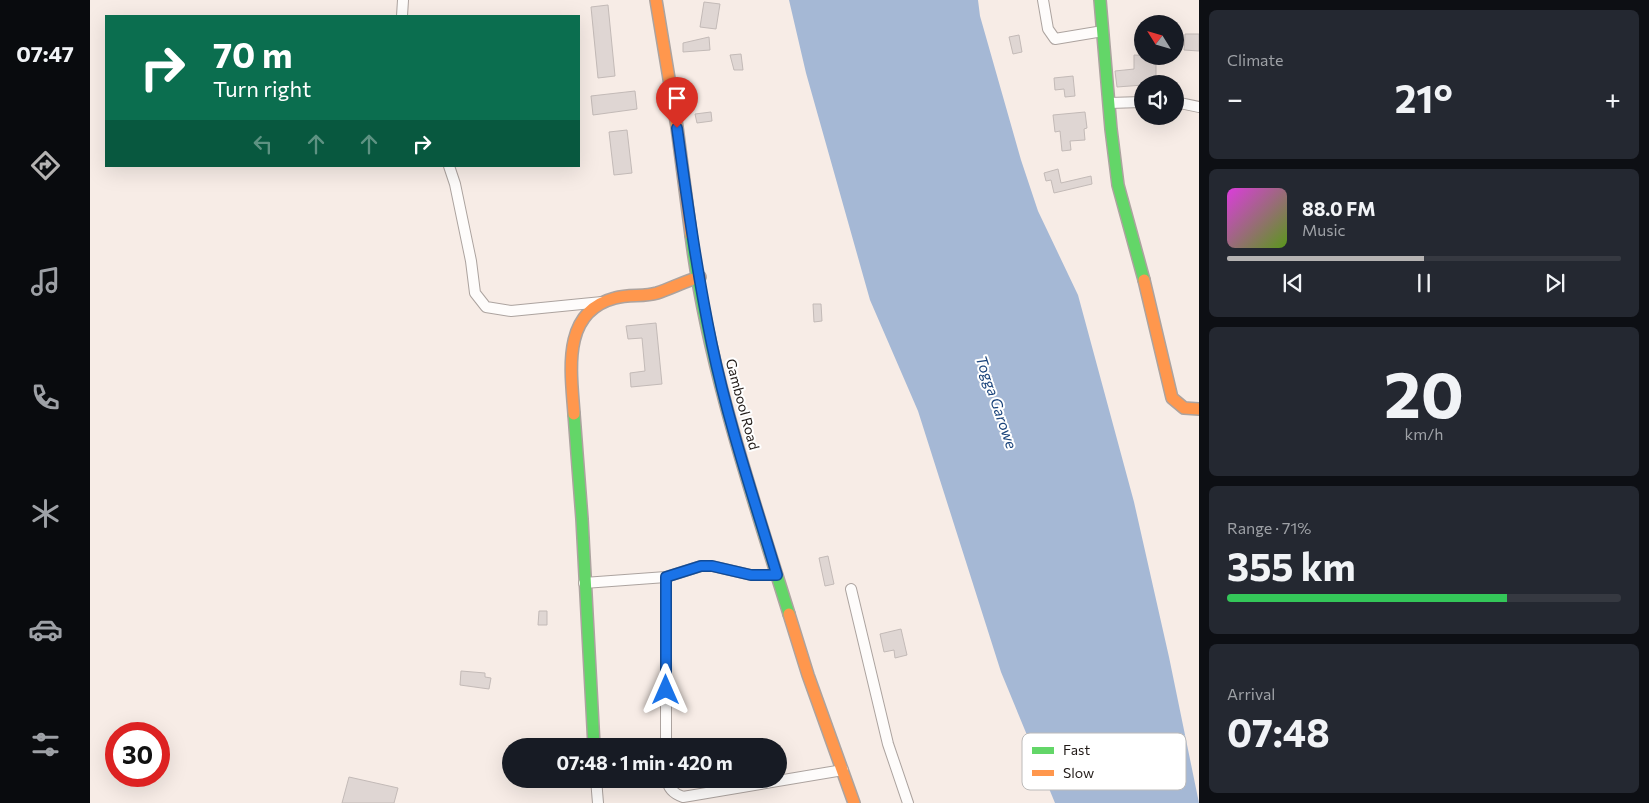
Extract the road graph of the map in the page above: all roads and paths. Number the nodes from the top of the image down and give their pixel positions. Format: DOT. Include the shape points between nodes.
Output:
graph roads {
  1 [pos="403,0"];
  2 [pos="656,0"];
  3 [pos="1043,0"];
  4 [pos="1100,0"];
  5 [pos="402,15"];
  6 [pos="1103,31"];
  7 [pos="1134,102"];
  8 [pos="1110,103"];
  9 [pos="1184,104"];
  10 [pos="1199,107"];
  11 [pos="449,167"];
  12 [pos="700,277"];
  13 [pos="602,302"];
  14 [pos="1199,410"];
  15 [pos="777,575"];
  16 [pos="666,577"];
  17 [pos="584,583"];
  18 [pos="851,589"];
  19 [pos="594,738"];
  20 [pos="666,738"];
  21 [pos="843,770"];
  22 [pos="787,779"];
  23 [pos="597,788"];
  24 [pos="670,788"];
  25 [pos="736,788"];
  26 [pos="598,803"];
  27 [pos="854,803"];
  28 [pos="908,803"];
  1 -- 5 [label="street"];
  2 -- 12 [label="street, Gambool Road" via="692,244"];
  3 -- 6 [label="street" via="1048,29 1055,38"];
  4 -- 6 [label="street"];
  6 -- 8 [label="street"];
  7 -- 8 [label="street"];
  8 -- 14 [label="street" via="1118,185 1155,320 1172,398 1186,410"];
  9 -- 10 [label="street"];
  11 -- 13 [label="street" via="475,293 486,307 511,311"];
  12 -- 13 [label="street" via="656,293"];
  12 -- 15 [label="street, Gambool Road" via="712,346"];
  13 -- 17 [label="street" via="580,323 570,362"];
  15 -- 16 [label="street" via="751,575 701,566"];
  15 -- 21 [label="street, Gambool Road" via="808,675"];
  16 -- 17 [label="street"];
  16 -- 20 [label="street"];
  17 -- 19 [label="street"];
  18 -- 28 [label="street" via="888,744"];
  21 -- 22 [label="street"];
  21 -- 27 [label="street, Gambool Road"];
  23 -- 26 [label="street"];
  24 -- 25 [label="street" via="683,797"];
}
